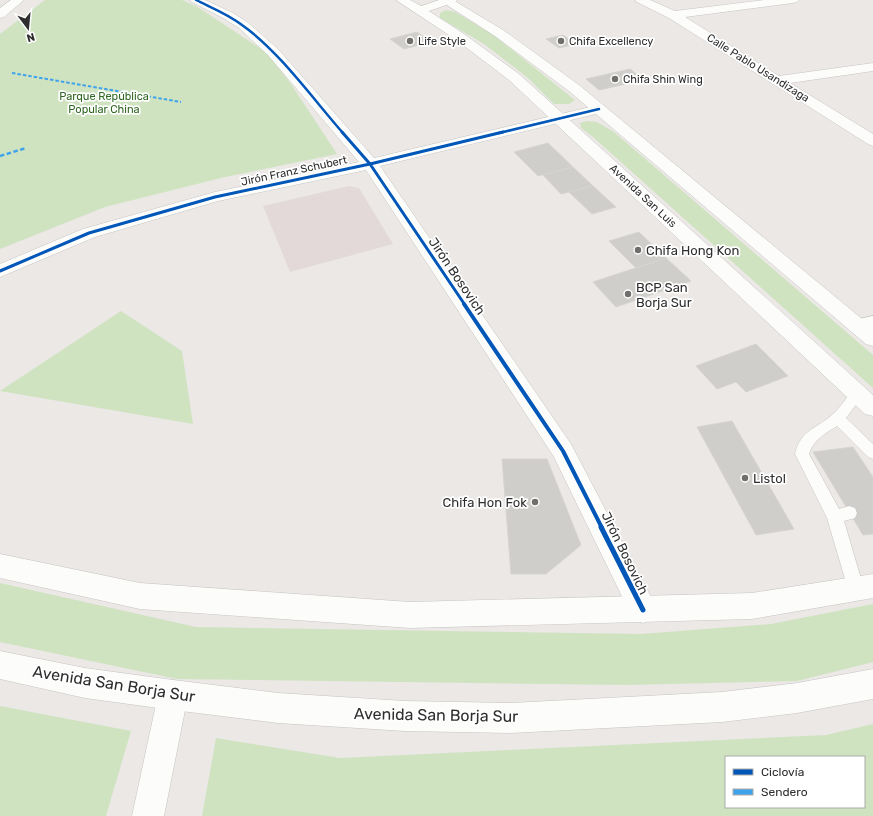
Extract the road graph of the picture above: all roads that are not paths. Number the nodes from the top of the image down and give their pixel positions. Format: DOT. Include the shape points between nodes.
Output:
graph roads {
  1 [pos="18,0"];
  2 [pos="196,0"];
  3 [pos="402,0"];
  4 [pos="448,0"];
  5 [pos="641,0"];
  6 [pos="792,0"];
  7 [pos="420,10"];
  8 [pos="0,14"];
  9 [pos="674,15"];
  10 [pos="873,67"];
  11 [pos="779,80"];
  12 [pos="599,109"];
  13 [pos="559,119"];
  14 [pos="873,141"];
  15 [pos="370,164"];
  16 [pos="0,271"];
  17 [pos="865,324"];
  18 [pos="873,339"];
  19 [pos="858,393"];
  20 [pos="873,408"];
  21 [pos="838,418"];
  22 [pos="873,453"];
  23 [pos="0,566"];
  24 [pos="865,587"];
  25 [pos="643,610"];
  26 [pos="0,665"];
  27 [pos="873,684"];
  28 [pos="173,696"];
  29 [pos="148,816"];
  1 -- 8 [label="main road"];
  2 -- 15 [label="main road, Jirón Bosovich" via="238,22 273,52"];
  3 -- 7 [label="main road, Avenida San Luis"];
  4 -- 7 [label="main road"];
  4 -- 12 [label="main road" via="499,32"];
  5 -- 9 [label="main road, Calle Pablo Usandizaga"];
  6 -- 9 [label="main road"];
  7 -- 13 [label="main road, Avenida San Luis" via="514,77"];
  9 -- 11 [label="main road, Calle Pablo Usandizaga"];
  10 -- 11 [label="main road"];
  11 -- 14 [label="main road, Calle Pablo Usandizaga"];
  12 -- 13 [label="main road, Jirón Franz Schubert"];
  12 -- 17 [label="main road"];
  13 -- 15 [label="main road, Jirón Franz Schubert"];
  13 -- 19 [label="main road, Avenida San Luis"];
  15 -- 16 [label="main road, Jirón Franz Schubert" via="215,197 90,233"];
  15 -- 25 [label="main road, Jirón Bosovich" via="563,451"];
  17 -- 18 [label="main road"];
  19 -- 20 [label="main road, Avenida San Luis"];
  19 -- 21 [label="lane"];
  21 -- 22 [label="lane"];
  21 -- 24 [label="lane" via="808,439 802,454 842,515"];
  23 -- 25 [label="main road" via="140,596 402,614"];
  24 -- 25 [label="main road" via="752,606"];
  26 -- 28 [label="main road, Avenida San Borja Sur" via="85,683"];
  27 -- 28 [label="main road, Avenida San Borja Sur" via="797,698 722,707 511,718 397,716 278,708"];
  28 -- 29 [label="main road"];
}
